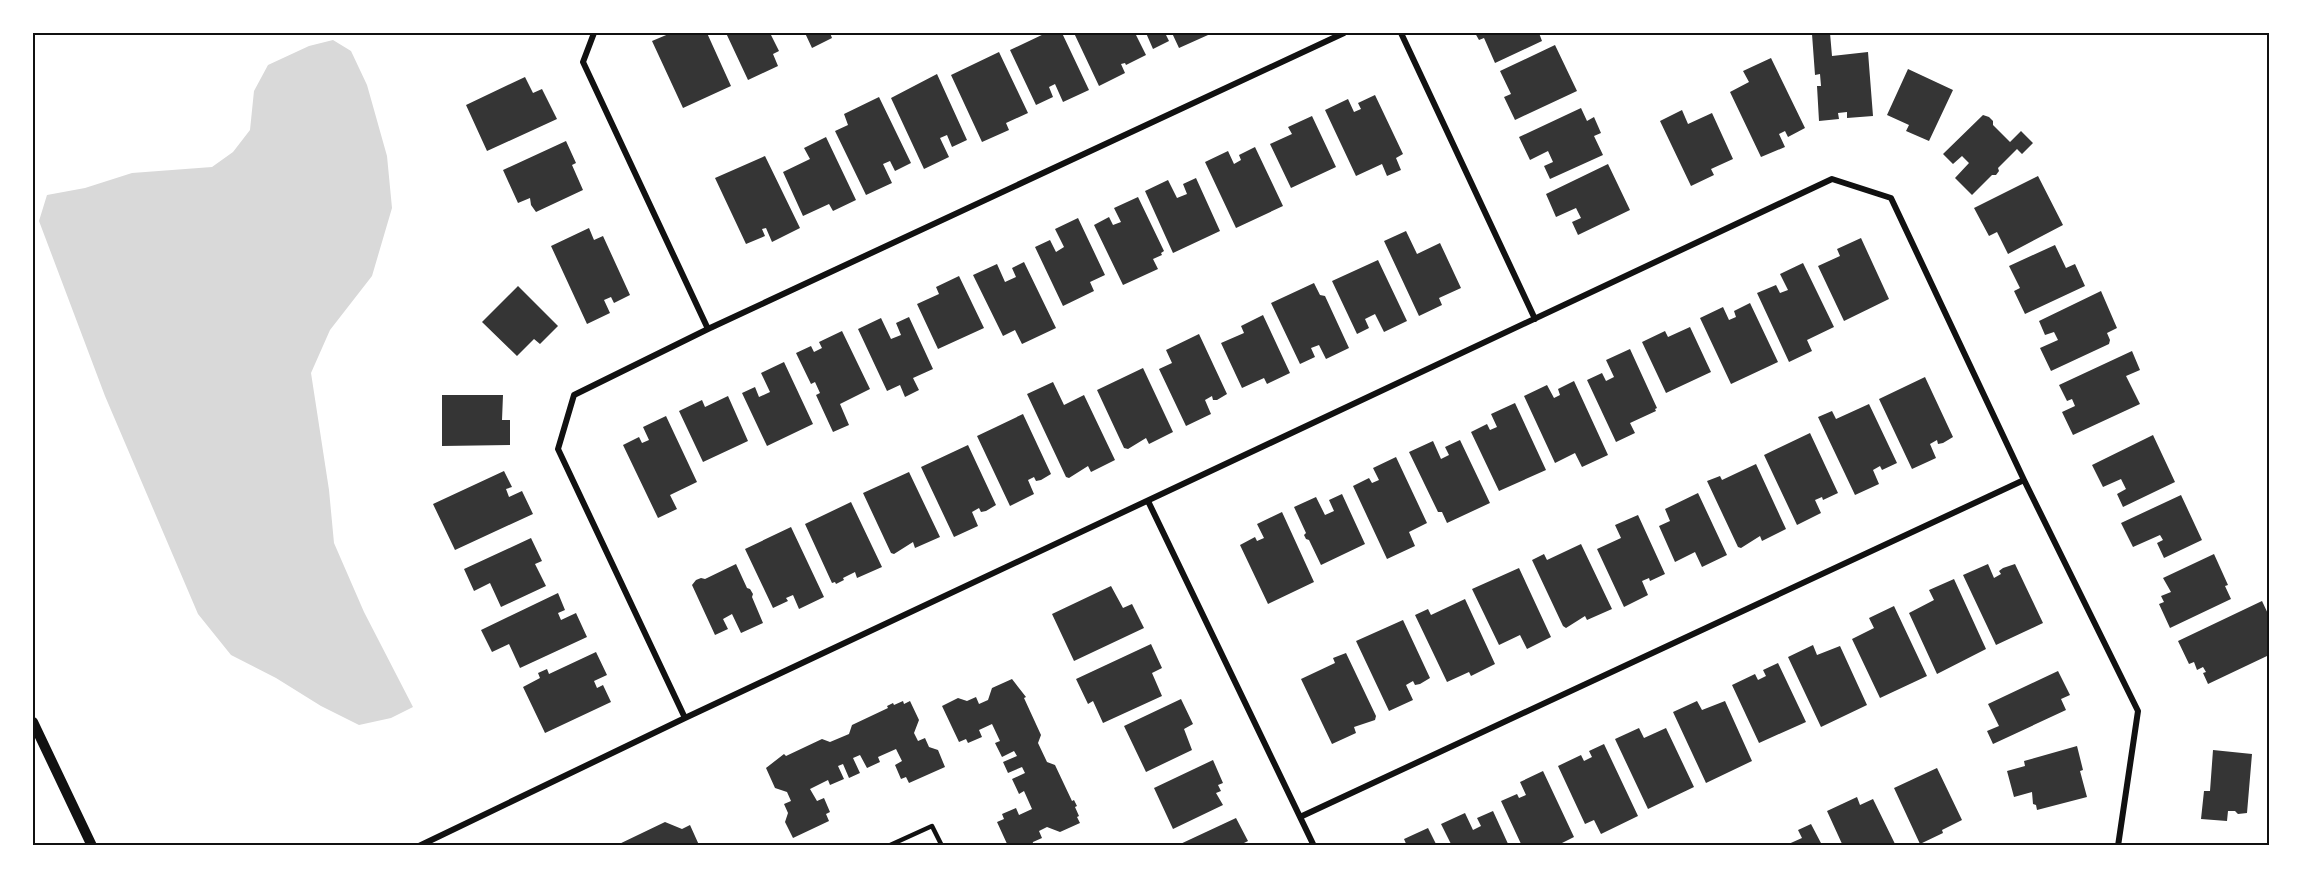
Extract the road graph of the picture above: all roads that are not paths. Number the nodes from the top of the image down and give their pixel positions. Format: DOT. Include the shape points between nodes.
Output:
graph roads {
  1 [pos="594,33"];
  2 [pos="1344,33"];
  3 [pos="1401,33"];
  4 [pos="1535,319"];
  5 [pos="708,329"];
  6 [pos="2024,480"];
  7 [pos="1148,501"];
  8 [pos="685,718"];
  9 [pos="33,722"];
  10 [pos="1300,817"];
  11 [pos="92,846"];
  12 [pos="418,846"];
  13 [pos="888,846"];
  14 [pos="942,846"];
  15 [pos="1314,846"];
  16 [pos="2118,846"];
  1 -- 5 [label="street" via="583,62"];
  2 -- 5 [label="street"];
  3 -- 4 [label="street"];
  4 -- 6 [label="street" via="1832,179 1891,198"];
  4 -- 7 [label="street"];
  5 -- 8 [label="street" via="574,395 558,449"];
  6 -- 10 [label="street"];
  6 -- 16 [label="street" via="2138,711"];
  7 -- 8 [label="street"];
  7 -- 10 [label="street"];
  8 -- 12 [label="street"];
  9 -- 11 [label="street"];
  10 -- 15 [label="street"];
  13 -- 14 [label="lane" via="932,826"];
}
